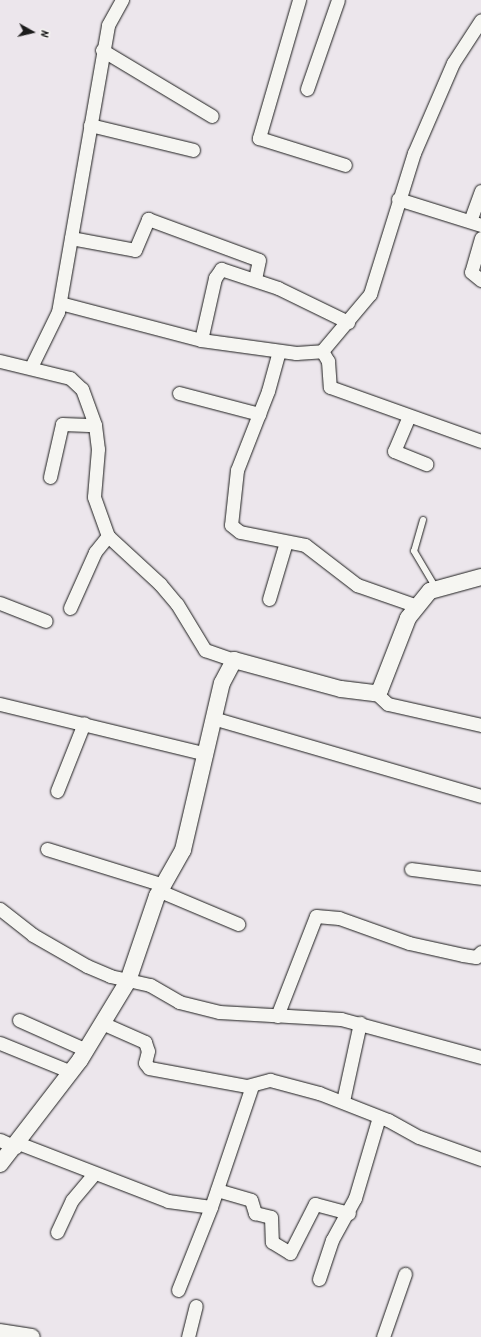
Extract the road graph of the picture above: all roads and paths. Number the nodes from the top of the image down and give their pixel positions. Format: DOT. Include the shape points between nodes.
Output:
graph roads {
  1 [pos="122,0"];
  2 [pos="299,0"];
  3 [pos="338,0"];
  4 [pos="481,20"];
  5 [pos="102,50"];
  6 [pos="307,89"];
  7 [pos="212,116"];
  8 [pos="90,125"];
  9 [pos="193,150"];
  10 [pos="345,165"];
  11 [pos="481,191"];
  12 [pos="398,199"];
  13 [pos="475,223"];
  14 [pos="71,238"];
  15 [pos="481,238"];
  16 [pos="255,279"];
  17 [pos="481,280"];
  18 [pos="60,303"];
  19 [pos="348,322"];
  20 [pos="201,340"];
  21 [pos="279,351"];
  22 [pos="322,351"];
  23 [pos="0,361"];
  24 [pos="31,367"];
  25 [pos="179,393"];
  26 [pos="260,414"];
  27 [pos="410,416"];
  28 [pos="95,425"];
  29 [pos="481,441"];
  30 [pos="427,464"];
  31 [pos="50,477"];
  32 [pos="423,520"];
  33 [pos="108,536"];
  34 [pos="286,542"];
  35 [pos="481,577"];
  36 [pos="436,588"];
  37 [pos="269,599"];
  38 [pos="0,603"];
  39 [pos="416,606"];
  40 [pos="70,608"];
  41 [pos="46,621"];
  42 [pos="234,660"];
  43 [pos="376,694"];
  44 [pos="0,704"];
  45 [pos="213,718"];
  46 [pos="84,723"];
  47 [pos="481,725"];
  48 [pos="206,754"];
  49 [pos="57,791"];
  50 [pos="481,796"];
  51 [pos="47,849"];
  52 [pos="411,869"];
  53 [pos="481,878"];
  54 [pos="161,888"];
  55 [pos="0,909"];
  56 [pos="238,924"];
  57 [pos="481,952"];
  58 [pos="128,981"];
  59 [pos="277,1016"];
  60 [pos="19,1020"];
  61 [pos="360,1023"];
  62 [pos="102,1024"];
  63 [pos="0,1043"];
  64 [pos="86,1050"];
  65 [pos="481,1057"];
  66 [pos="71,1072"];
  67 [pos="252,1086"];
  68 [pos="343,1101"];
  69 [pos="379,1117"];
  70 [pos="0,1140"];
  71 [pos="16,1145"];
  72 [pos="481,1159"];
  73 [pos="0,1164"];
  74 [pos="94,1174"];
  75 [pos="217,1190"];
  76 [pos="211,1207"];
  77 [pos="349,1213"];
  78 [pos="57,1232"];
  79 [pos="405,1274"];
  80 [pos="319,1279"];
  81 [pos="178,1290"];
  82 [pos="196,1306"];
  83 [pos="0,1332"];
  84 [pos="32,1337"];
  85 [pos="188,1337"];
  86 [pos="383,1337"];
  1 -- 5 [label="street" via="110,18"];
  2 -- 10 [label="street" via="259,138"];
  3 -- 6 [label="street"];
  4 -- 12 [label="street" via="452,63"];
  5 -- 7 [label="street"];
  5 -- 8 [label="street"];
  8 -- 9 [label="street"];
  8 -- 14 [label="street"];
  11 -- 13 [label="street"];
  12 -- 13 [label="street"];
  12 -- 19 [label="street" via="375,283 359,310"];
  14 -- 16 [label="street" via="135,250 148,219 259,260"];
  14 -- 18 [label="street"];
  15 -- 17 [label="street" via="471,272"];
  16 -- 19 [label="street"];
  16 -- 20 [label="street" via="230,270 218,271"];
  18 -- 20 [label="street" via="96,310 157,331"];
  18 -- 24 [label="street"];
  19 -- 22 [label="street"];
  20 -- 21 [label="street"];
  21 -- 22 [label="street"];
  21 -- 26 [label="street"];
  22 -- 27 [label="street" via="328,361 330,387"];
  23 -- 24 [label="street"];
  24 -- 28 [label="street" via="76,382"];
  25 -- 26 [label="street"];
  26 -- 34 [label="street" via="237,470 230,522 240,532"];
  27 -- 29 [label="street"];
  27 -- 30 [label="street" via="394,451"];
  28 -- 31 [label="street" via="62,424"];
  28 -- 33 [label="street" via="98,448 94,497"];
  32 -- 36 [label="lane" via="414,551"];
  33 -- 40 [label="street" via="99,545"];
  33 -- 42 [label="street" via="160,584 205,650"];
  34 -- 37 [label="street"];
  34 -- 39 [label="street" via="315,550 357,585"];
  35 -- 36 [label="street"];
  36 -- 39 [label="street"];
  38 -- 41 [label="street"];
  39 -- 43 [label="street" via="408,618 380,690"];
  42 -- 43 [label="street" via="341,688"];
  42 -- 45 [label="street" via="222,683"];
  43 -- 47 [label="street" via="388,704"];
  44 -- 46 [label="street"];
  45 -- 48 [label="street"];
  45 -- 50 [label="street"];
  46 -- 48 [label="street"];
  46 -- 49 [label="street"];
  48 -- 54 [label="street" via="183,850"];
  51 -- 54 [label="street"];
  52 -- 53 [label="street"];
  54 -- 56 [label="street"];
  54 -- 58 [label="street"];
  55 -- 58 [label="street" via="41,940 97,971"];
  57 -- 59 [label="street" via="476,957 455,954 409,943 339,918 316,916"];
  58 -- 59 [label="street" via="150,986 179,1002 219,1012"];
  58 -- 62 [label="street"];
  59 -- 61 [label="street"];
  60 -- 64 [label="street"];
  61 -- 65 [label="street"];
  61 -- 68 [label="street"];
  62 -- 64 [label="street"];
  62 -- 67 [label="street" via="145,1042 148,1051 145,1063 149,1068"];
  63 -- 66 [label="street"];
  64 -- 66 [label="street"];
  66 -- 71 [label="street"];
  67 -- 68 [label="street" via="270,1080"];
  67 -- 75 [label="street"];
  68 -- 69 [label="street"];
  69 -- 72 [label="street" via="419,1137"];
  69 -- 77 [label="street"];
  70 -- 71 [label="street"];
  71 -- 73 [label="street"];
  71 -- 74 [label="street"];
  74 -- 76 [label="street" via="168,1201"];
  74 -- 78 [label="street" via="72,1200"];
  75 -- 76 [label="street"];
  75 -- 77 [label="street" via="251,1200 255,1213 271,1217 272,1242 290,1253 315,1204"];
  76 -- 81 [label="street"];
  77 -- 80 [label="street" via="332,1240"];
  79 -- 86 [label="street"];
  82 -- 85 [label="street"];
  83 -- 84 [label="street"];
}
